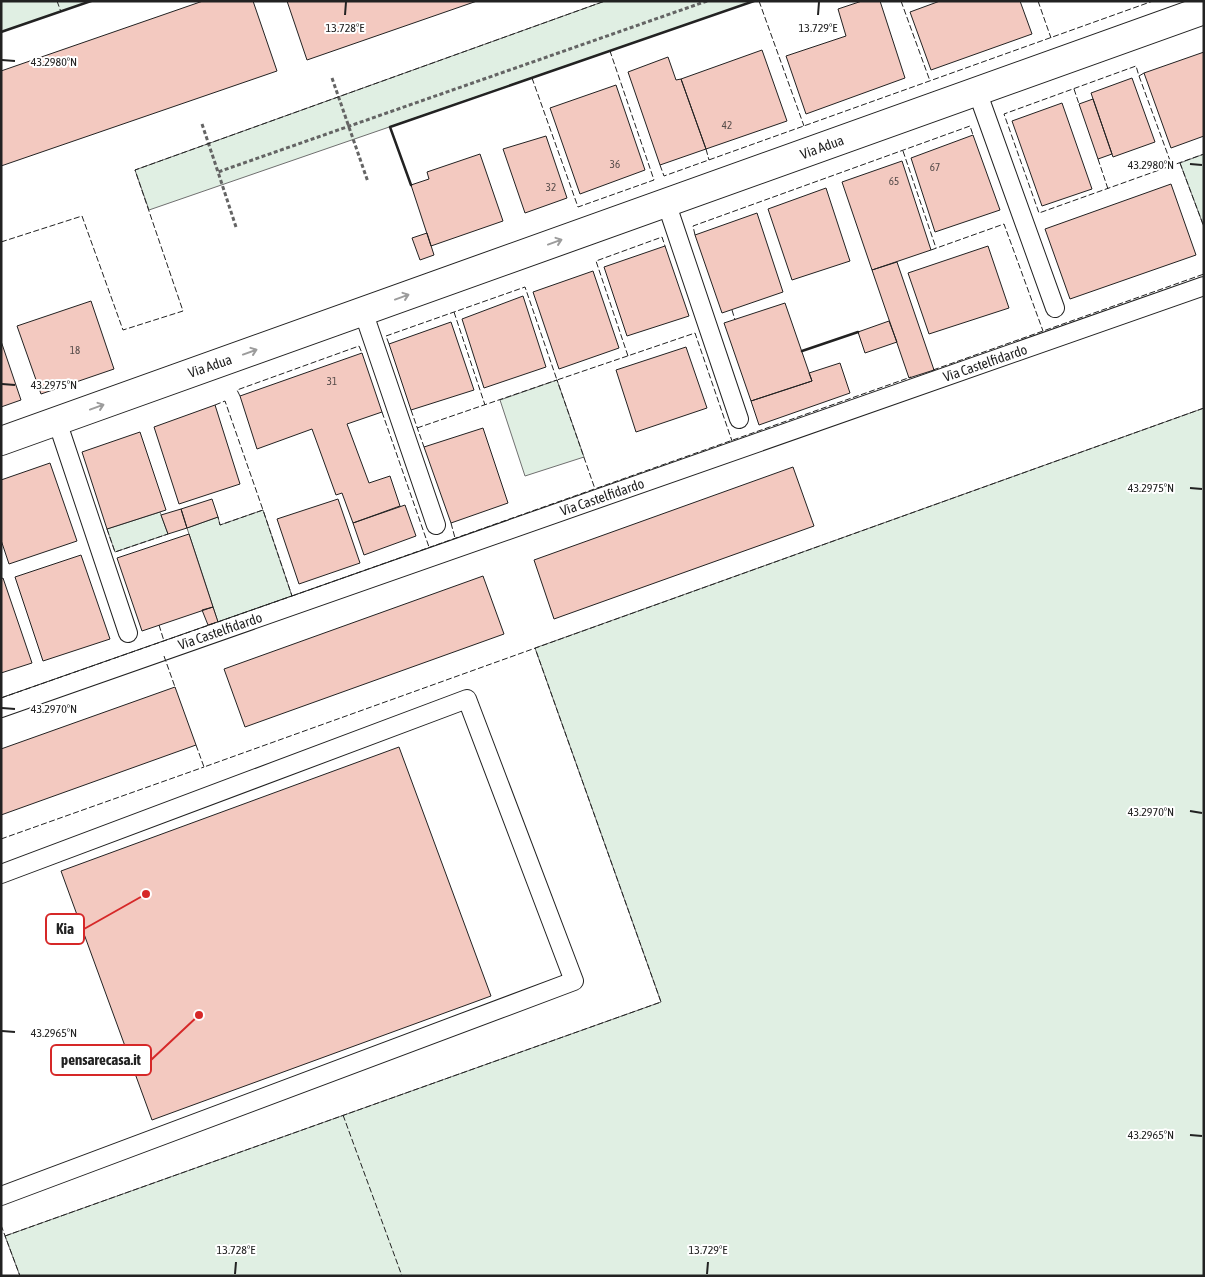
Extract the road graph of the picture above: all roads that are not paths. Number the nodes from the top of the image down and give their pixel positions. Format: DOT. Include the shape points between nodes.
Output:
graph roads {
  1 [pos="1204,10"];
  2 [pos="977,91"];
  3 [pos="666,202"];
  4 [pos="1204,286"];
  5 [pos="1055,308"];
  6 [pos="363,311"];
  7 [pos="739,419"];
  8 [pos="57,421"];
  9 [pos="1,441"];
  10 [pos="436,526"];
  11 [pos="128,633"];
  12 [pos="1,708"];
  13 [pos="1,874"];
  14 [pos="1,1196"];
  1 -- 2 [label="street, Via Adua"];
  2 -- 3 [label="street, Via Adua"];
  2 -- 5 [label="lane"];
  6 -- 3 [label="street, Via Adua, one-way"];
  3 -- 7 [label="lane"];
  4 -- 12 [label="lane, Via Castelfidardo"];
  8 -- 6 [label="street, Via Adua, one-way"];
  6 -- 10 [label="lane"];
  8 -- 9 [label="street, Via Adua"];
  8 -- 11 [label="lane"];
  13 -- 14 [label="lane" via="467,699 574,982"];
}
